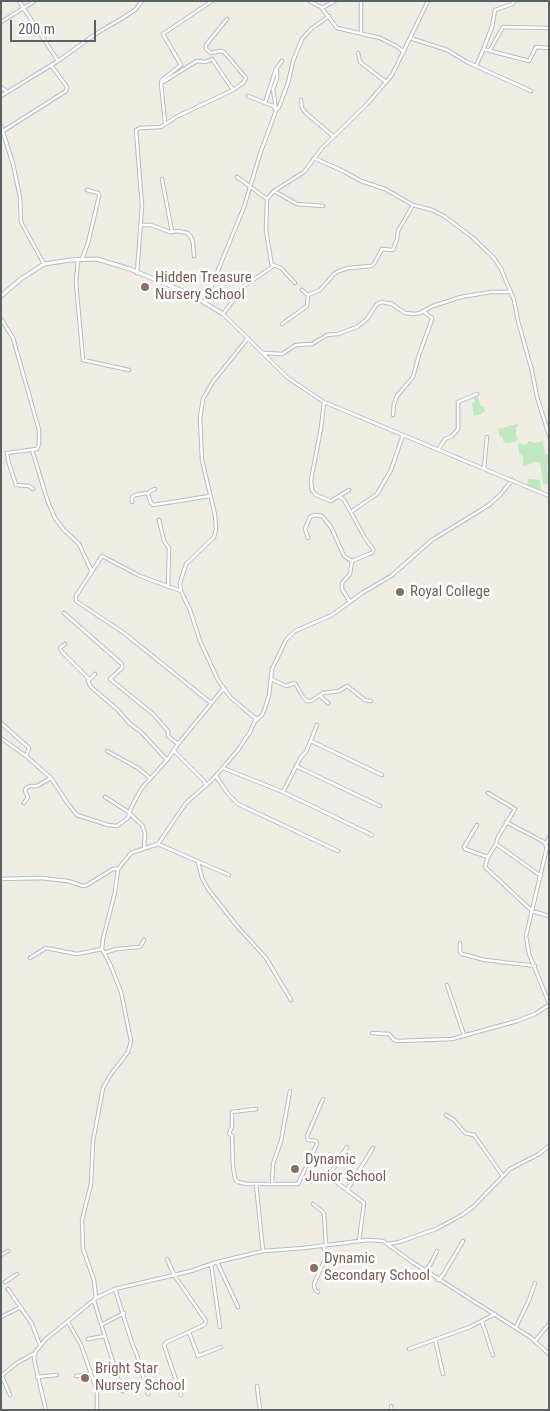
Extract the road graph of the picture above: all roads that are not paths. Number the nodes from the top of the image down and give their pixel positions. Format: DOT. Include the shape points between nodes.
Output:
graph roads {
  1 [pos="19,1"];
  2 [pos="35,1"];
  3 [pos="142,1"];
  4 [pos="212,1"];
  5 [pos="309,1"];
  6 [pos="334,1"];
  7 [pos="361,1"];
  8 [pos="428,1"];
  9 [pos="516,1"];
  10 [pos="23,8"];
  11 [pos="322,8"];
  12 [pos="329,16"];
  13 [pos="227,19"];
  14 [pos="1,22"];
  15 [pos="549,28"];
  16 [pos="362,34"];
  17 [pos="410,38"];
  18 [pos="549,48"];
  19 [pos="483,50"];
  20 [pos="490,50"];
  21 [pos="404,52"];
  22 [pos="358,53"];
  23 [pos="282,61"];
  24 [pos="58,62"];
  25 [pos="52,65"];
  26 [pos="476,66"];
  27 [pos="277,68"];
  28 [pos="386,82"];
  29 [pos="161,83"];
  30 [pos="1,86"];
  31 [pos="233,90"];
  32 [pos="531,91"];
  33 [pos="7,92"];
  34 [pos="1,96"];
  35 [pos="248,96"];
  36 [pos="301,100"];
  37 [pos="265,103"];
  38 [pos="276,110"];
  39 [pos="165,124"];
  40 [pos="1,126"];
  41 [pos="3,130"];
  42 [pos="333,136"];
  43 [pos="314,158"];
  44 [pos="237,177"];
  45 [pos="162,179"];
  46 [pos="250,186"];
  47 [pos="87,190"];
  48 [pos="274,191"];
  49 [pos="267,199"];
  50 [pos="413,205"];
  51 [pos="323,206"];
  52 [pos="140,224"];
  53 [pos="172,232"];
  54 [pos="194,256"];
  55 [pos="80,259"];
  56 [pos="44,264"];
  57 [pos="273,265"];
  58 [pos="137,273"];
  59 [pos="295,283"];
  60 [pos="302,290"];
  61 [pos="511,292"];
  62 [pos="1,296"];
  63 [pos="308,296"];
  64 [pos="205,302"];
  65 [pos="423,311"];
  66 [pos="223,314"];
  67 [pos="1,320"];
  68 [pos="282,324"];
  69 [pos="248,338"];
  70 [pos="262,353"];
  71 [pos="129,370"];
  72 [pos="477,394"];
  73 [pos="324,402"];
  74 [pos="394,415"];
  75 [pos="404,435"];
  76 [pos="549,435"];
  77 [pos="487,438"];
  78 [pos="32,450"];
  79 [pos="438,450"];
  80 [pos="484,468"];
  81 [pos="512,480"];
  82 [pos="155,488"];
  83 [pos="33,489"];
  84 [pos="349,490"];
  85 [pos="148,494"];
  86 [pos="210,496"];
  87 [pos="339,496"];
  88 [pos="549,496"];
  89 [pos="132,502"];
  90 [pos="351,512"];
  91 [pos="159,520"];
  92 [pos="308,538"];
  93 [pos="352,561"];
  94 [pos="92,572"];
  95 [pos="168,587"];
  96 [pos="181,591"];
  97 [pos="351,603"];
  98 [pos="64,613"];
  99 [pos="65,644"];
  100 [pos="95,674"];
  101 [pos="89,679"];
  102 [pos="270,679"];
  103 [pos="224,688"];
  104 [pos="320,696"];
  105 [pos="371,701"];
  106 [pos="211,703"];
  107 [pos="328,703"];
  108 [pos="255,721"];
  109 [pos="1,723"];
  110 [pos="317,724"];
  111 [pos="1,738"];
  112 [pos="311,741"];
  113 [pos="178,744"];
  114 [pos="174,750"];
  115 [pos="107,751"];
  116 [pos="26,756"];
  117 [pos="167,760"];
  118 [pos="296,766"];
  119 [pos="223,768"];
  120 [pos="382,774"];
  121 [pos="216,776"];
  122 [pos="51,778"];
  123 [pos="150,778"];
  124 [pos="206,786"];
  125 [pos="283,792"];
  126 [pos="488,793"];
  127 [pos="105,797"];
  128 [pos="24,803"];
  129 [pos="380,806"];
  130 [pos="129,814"];
  131 [pos="506,822"];
  132 [pos="477,825"];
  133 [pos="372,835"];
  134 [pos="549,837"];
  135 [pos="158,844"];
  136 [pos="496,844"];
  137 [pos="546,844"];
  138 [pos="144,848"];
  139 [pos="338,852"];
  140 [pos="488,857"];
  141 [pos="547,859"];
  142 [pos="198,862"];
  143 [pos="118,869"];
  144 [pos="229,875"];
  145 [pos="541,876"];
  146 [pos="1,879"];
  147 [pos="532,911"];
  148 [pos="549,916"];
  149 [pos="144,940"];
  150 [pos="460,943"];
  151 [pos="102,949"];
  152 [pos="104,953"];
  153 [pos="30,958"];
  154 [pos="535,966"];
  155 [pos="447,985"];
  156 [pos="291,1000"];
  157 [pos="549,1004"];
  158 [pos="372,1034"];
  159 [pos="464,1035"];
  160 [pos="290,1091"];
  161 [pos="323,1099"];
  162 [pos="256,1108"];
  163 [pos="446,1115"];
  164 [pos="549,1146"];
  165 [pos="347,1147"];
  166 [pos="372,1148"];
  167 [pos="503,1176"];
  168 [pos="256,1184"];
  169 [pos="272,1184"];
  170 [pos="347,1190"];
  171 [pos="313,1204"];
  172 [pos="359,1241"];
  173 [pos="463,1241"];
  174 [pos="387,1244"];
  175 [pos="325,1245"];
  176 [pos="8,1251"];
  177 [pos="263,1251"];
  178 [pos="437,1251"];
  179 [pos="1,1255"];
  180 [pos="167,1259"];
  181 [pos="217,1262"];
  182 [pos="211,1264"];
  183 [pos="425,1271"];
  184 [pos="17,1274"];
  185 [pos="174,1275"];
  186 [pos="438,1280"];
  187 [pos="5,1282"];
  188 [pos="535,1282"];
  189 [pos="8,1289"];
  190 [pos="116,1289"];
  191 [pos="318,1292"];
  192 [pos="95,1300"];
  193 [pos="238,1307"];
  194 [pos="20,1308"];
  195 [pos="124,1313"];
  196 [pos="495,1314"];
  197 [pos="1,1317"];
  198 [pos="68,1322"];
  199 [pos="482,1322"];
  200 [pos="549,1324"];
  201 [pos="103,1325"];
  202 [pos="220,1327"];
  203 [pos="516,1328"];
  204 [pos="189,1332"];
  205 [pos="105,1336"];
  206 [pos="88,1339"];
  207 [pos="434,1339"];
  208 [pos="535,1341"];
  209 [pos="40,1345"];
  210 [pos="221,1347"];
  211 [pos="409,1349"];
  212 [pos="35,1353"];
  213 [pos="548,1353"];
  214 [pos="493,1355"];
  215 [pos="91,1374"];
  216 [pos="443,1374"];
  217 [pos="57,1375"];
  218 [pos="2,1376"];
  219 [pos="37,1376"];
  220 [pos="76,1376"];
  221 [pos="257,1386"];
  222 [pos="122,1391"];
  223 [pos="148,1394"];
  224 [pos="181,1394"];
  225 [pos="10,1395"];
  226 [pos="46,1410"];
  227 [pos="97,1410"];
  228 [pos="260,1410"];
  1 -- 10 [label="street"];
  2 -- 10 [label="street"];
  3 -- 24 [label="street" via="135,10"];
  4 -- 29 [label="street" via="163,34 181,65"];
  5 -- 11 [label="street"];
  6 -- 11 [label="street"];
  7 -- 16 [label="street"];
  8 -- 17 [label="street"];
  9 -- 19 [label="street" via="494,10 492,27"];
  10 -- 14 [label="street"];
  10 -- 24 [label="street"];
  11 -- 12 [label="street"];
  12 -- 16 [label="street" via="337,28"];
  12 -- 38 [label="street" via="302,39"];
  13 -- 31 [label="street" via="206,49 211,53 224,52 246,78"];
  15 -- 20 [label="street" via="503,27"];
  16 -- 21 [label="street" via="380,38"];
  17 -- 21 [label="street"];
  17 -- 26 [label="street" via="446,50"];
  18 -- 20 [label="street" via="536,47 528,61"];
  19 -- 20 [label="street"];
  19 -- 26 [label="street"];
  21 -- 28 [label="street"];
  22 -- 28 [label="street" via="360,62"];
  23 -- 27 [label="street"];
  24 -- 25 [label="street"];
  25 -- 33 [label="street"];
  25 -- 41 [label="street" via="67,87 66,91"];
  26 -- 32 [label="street"];
  27 -- 37 [label="street"];
  27 -- 38 [label="street" via="273,89"];
  28 -- 42 [label="street"];
  29 -- 31 [label="street" via="198,60 212,60"];
  29 -- 39 [label="street"];
  30 -- 33 [label="street"];
  31 -- 39 [label="street"];
  33 -- 34 [label="street"];
  35 -- 37 [label="street"];
  36 -- 42 [label="street" via="306,113"];
  37 -- 38 [label="street"];
  38 -- 46 [label="street"];
  39 -- 52 [label="street" via="136,130"];
  40 -- 41 [label="street"];
  41 -- 56 [label="street" via="20,196 22,222"];
  42 -- 43 [label="street"];
  43 -- 48 [label="street" via="304,172"];
  43 -- 50 [label="street"];
  44 -- 46 [label="street"];
  45 -- 53 [label="street"];
  46 -- 49 [label="street"];
  46 -- 64 [label="street"];
  47 -- 55 [label="street" via="97,192 99,196 88,244"];
  48 -- 49 [label="street"];
  48 -- 51 [label="street" via="297,204"];
  49 -- 57 [label="street" via="266,230"];
  50 -- 61 [label="street" via="438,213 472,237 494,258"];
  50 -- 63 [label="street" via="398,231 392,250 382,249 371,266 339,271 320,290"];
  52 -- 53 [label="street"];
  52 -- 58 [label="street"];
  53 -- 54 [label="street" via="189,234"];
  55 -- 56 [label="street"];
  55 -- 58 [label="street" via="107,261"];
  55 -- 71 [label="street" via="76,283 83,360"];
  56 -- 62 [label="street"];
  57 -- 59 [label="street" via="281,268"];
  57 -- 66 [label="street" via="243,287"];
  58 -- 64 [label="street"];
  60 -- 63 [label="street"];
  61 -- 65 [label="street" via="495,291 461,297"];
  61 -- 76 [label="street"];
  63 -- 68 [label="street" via="306,306"];
  64 -- 66 [label="street"];
  65 -- 70 [label="street" via="408,314 382,302 357,327 327,335 310,344 296,345 282,354"];
  65 -- 74 [label="street" via="432,318 432,322 413,377 394,404"];
  66 -- 69 [label="street"];
  67 -- 78 [label="street" via="13,338 38,430 39,444"];
  69 -- 70 [label="street"];
  69 -- 86 [label="street" via="203,399 200,418 202,460"];
  70 -- 73 [label="street" via="288,378"];
  72 -- 79 [label="street" via="458,402 458,429 444,439"];
  73 -- 75 [label="street"];
  73 -- 87 [label="street" via="311,485 313,494 328,500"];
  75 -- 79 [label="street"];
  75 -- 90 [label="street" via="391,470 377,494"];
  77 -- 80 [label="street"];
  78 -- 83 [label="street" via="7,453 13,482"];
  78 -- 94 [label="street" via="52,510 63,529 79,544"];
  79 -- 80 [label="street"];
  80 -- 81 [label="street"];
  81 -- 88 [label="street"];
  81 -- 97 [label="street" via="489,505 441,534 392,576"];
  82 -- 85 [label="street"];
  84 -- 87 [label="street"];
  85 -- 86 [label="street" via="153,505"];
  85 -- 89 [label="street" via="135,495"];
  86 -- 96 [label="street" via="215,515 214,537 186,564"];
  87 -- 90 [label="street"];
  90 -- 93 [label="street" via="373,549 373,552"];
  91 -- 95 [label="street" via="169,548"];
  92 -- 93 [label="street" via="305,529 310,516 322,516 331,527 344,556"];
  93 -- 97 [label="street" via="350,574 342,583"];
  94 -- 95 [label="street" via="102,556"];
  94 -- 106 [label="street" via="76,601 124,633"];
  95 -- 96 [label="street"];
  96 -- 103 [label="street" via="209,663"];
  97 -- 102 [label="street" via="295,631 286,640"];
  98 -- 113 [label="street" via="122,664 110,679 153,714 168,731 168,736"];
  99 -- 101 [label="street" via="60,648 62,652"];
  100 -- 101 [label="street"];
  101 -- 117 [label="street" via="91,687"];
  102 -- 104 [label="street" via="286,686 295,683 307,701"];
  102 -- 108 [label="street" via="265,708"];
  103 -- 106 [label="street"];
  103 -- 108 [label="street"];
  104 -- 105 [label="street" via="347,686"];
  104 -- 107 [label="street"];
  106 -- 113 [label="street"];
  108 -- 119 [label="street"];
  109 -- 116 [label="street" via="29,748"];
  110 -- 112 [label="street"];
  111 -- 116 [label="street"];
  112 -- 118 [label="street"];
  112 -- 120 [label="street"];
  113 -- 114 [label="street"];
  114 -- 117 [label="street"];
  114 -- 124 [label="street"];
  115 -- 123 [label="street"];
  116 -- 122 [label="street"];
  117 -- 123 [label="street"];
  118 -- 125 [label="street"];
  118 -- 129 [label="street"];
  119 -- 121 [label="street"];
  119 -- 125 [label="street"];
  121 -- 124 [label="street"];
  121 -- 139 [label="street" via="238,804"];
  122 -- 128 [label="street" via="26,788 28,797"];
  122 -- 130 [label="street" via="77,815 117,826"];
  123 -- 130 [label="street"];
  124 -- 135 [label="street" via="186,803"];
  125 -- 133 [label="street"];
  126 -- 131 [label="street" via="515,808"];
  127 -- 130 [label="street"];
  130 -- 138 [label="street" via="142,825"];
  131 -- 136 [label="street"];
  131 -- 137 [label="street"];
  132 -- 140 [label="street" via="464,847"];
  134 -- 137 [label="street"];
  135 -- 138 [label="street"];
  135 -- 142 [label="street"];
  136 -- 140 [label="street"];
  136 -- 145 [label="street"];
  137 -- 141 [label="street"];
  138 -- 143 [label="street" via="128,856"];
  140 -- 147 [label="street" via="485,867"];
  141 -- 145 [label="street"];
  142 -- 144 [label="street"];
  142 -- 156 [label="street" via="208,889 266,958"];
  143 -- 146 [label="street" via="83,886 41,878"];
  143 -- 151 [label="street"];
  145 -- 147 [label="street"];
  147 -- 148 [label="street"];
  147 -- 154 [label="street" via="526,939"];
  149 -- 152 [label="street" via="140,947"];
  150 -- 154 [label="street" via="462,954"];
  151 -- 152 [label="street"];
  151 -- 153 [label="street" via="76,954 46,948"];
  152 -- 192 [label="street" via="120,992 131,1041 128,1052 103,1088 93,1141 92,1184 82,1220 83,1249 94,1280"];
  154 -- 157 [label="street"];
  155 -- 159 [label="street"];
  157 -- 159 [label="street" via="517,1021"];
  158 -- 159 [label="street" via="389,1034 398,1041 452,1039"];
  160 -- 169 [label="street"];
  161 -- 169 [label="street" via="307,1136 317,1144 298,1184"];
  162 -- 168 [label="street" via="233,1112 229,1133 232,1136 235,1179"];
  163 -- 167 [label="street" via="464,1134 474,1135"];
  164 -- 167 [label="street"];
  165 -- 170 [label="street" via="330,1174"];
  166 -- 170 [label="street"];
  167 -- 174 [label="street" via="473,1208 462,1215 423,1234"];
  168 -- 169 [label="street"];
  168 -- 177 [label="street"];
  170 -- 172 [label="street" via="364,1203"];
  171 -- 175 [label="street" via="324,1214"];
  172 -- 174 [label="street" via="378,1240"];
  172 -- 175 [label="street"];
  173 -- 186 [label="street"];
  174 -- 183 [label="street"];
  175 -- 177 [label="street"];
  175 -- 191 [label="street" via="326,1257 314,1284"];
  176 -- 179 [label="street"];
  177 -- 181 [label="street"];
  178 -- 183 [label="street"];
  180 -- 185 [label="street"];
  181 -- 182 [label="street"];
  181 -- 193 [label="street"];
  182 -- 185 [label="street"];
  182 -- 202 [label="street"];
  183 -- 186 [label="street"];
  184 -- 187 [label="street"];
  185 -- 190 [label="street"];
  185 -- 204 [label="street" via="205,1319 204,1325"];
  186 -- 196 [label="street"];
  188 -- 203 [label="street"];
  189 -- 194 [label="street"];
  190 -- 192 [label="street"];
  190 -- 195 [label="street"];
  192 -- 198 [label="street"];
  192 -- 201 [label="street"];
  194 -- 197 [label="street"];
  194 -- 209 [label="street" via="32,1324"];
  195 -- 201 [label="street"];
  195 -- 223 [label="street"];
  196 -- 199 [label="street"];
  196 -- 203 [label="street"];
  198 -- 209 [label="street"];
  198 -- 215 [label="street" via="81,1345"];
  199 -- 207 [label="street"];
  199 -- 214 [label="street"];
  200 -- 208 [label="street"];
  201 -- 205 [label="street"];
  203 -- 208 [label="street"];
  204 -- 210 [label="street" via="198,1356"];
  204 -- 224 [label="street" via="164,1345"];
  205 -- 206 [label="street"];
  205 -- 222 [label="street"];
  207 -- 211 [label="street"];
  207 -- 216 [label="street"];
  208 -- 213 [label="street"];
  209 -- 212 [label="street"];
  212 -- 218 [label="street"];
  212 -- 219 [label="street"];
  215 -- 220 [label="street"];
  215 -- 227 [label="street" via="98,1394"];
  217 -- 219 [label="street"];
  218 -- 225 [label="street"];
  219 -- 226 [label="street"];
  221 -- 228 [label="street"];
}
